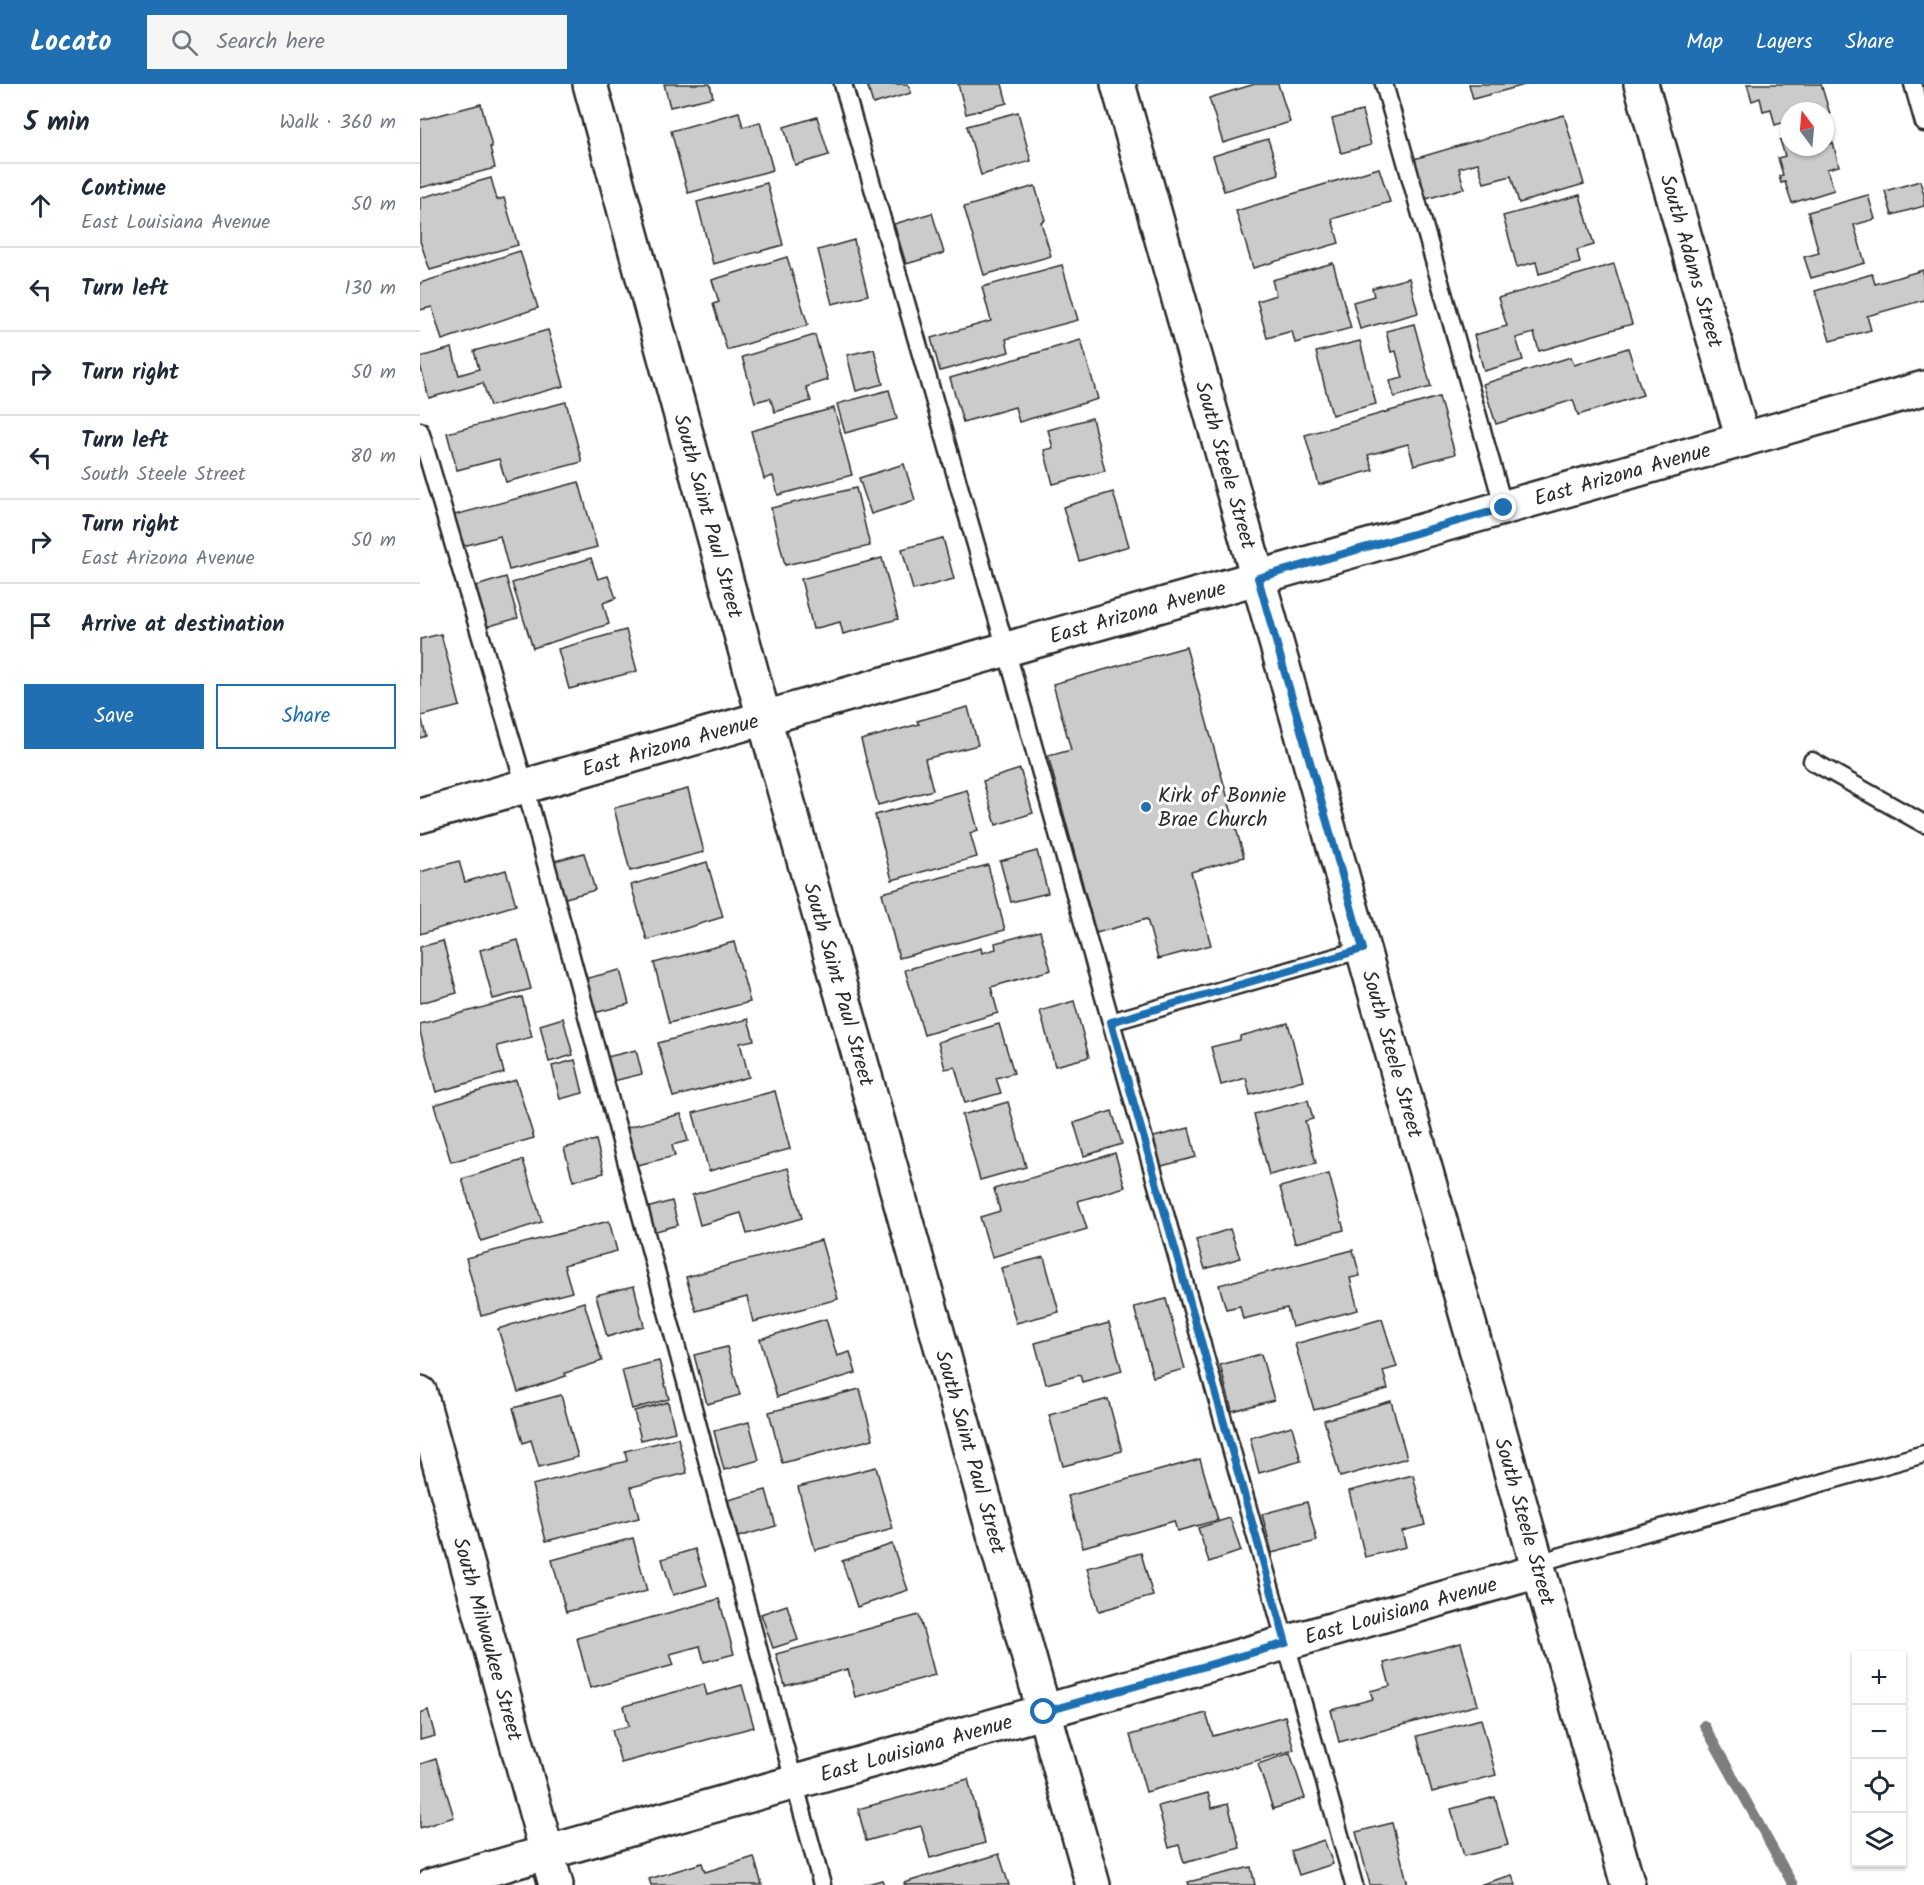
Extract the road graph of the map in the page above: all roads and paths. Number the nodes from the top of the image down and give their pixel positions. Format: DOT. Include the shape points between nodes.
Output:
graph roads {
  1 [pos="590,84"];
  2 [pos="843,84"];
  3 [pos="1118,84"];
  4 [pos="1384,84"];
  5 [pos="1641,84"];
  6 [pos="1913,84"];
  7 [pos="1924,123"];
  8 [pos="1924,388"];
  9 [pos="420,431"];
  10 [pos="1743,440"];
  11 [pos="1504,508"];
  12 [pos="1258,578"];
  13 [pos="1006,649"];
  14 [pos="764,718"];
  15 [pos="1812,761"];
  16 [pos="525,786"];
  17 [pos="420,816"];
  18 [pos="1924,824"];
  19 [pos="1363,949"];
  20 [pos="1111,1022"];
  21 [pos="420,1393"];
  22 [pos="1924,1454"];
  23 [pos="1538,1567"];
  24 [pos="1286,1643"];
  25 [pos="1044,1712"];
  26 [pos="794,1784"];
  27 [pos="546,1852"];
  28 [pos="433,1885"];
  29 [pos="556,1885"];
  30 [pos="822,1885"];
  31 [pos="1093,1885"];
  32 [pos="1354,1885"];
  33 [pos="1628,1885"];
  1 -- 14 [label="street, South Saint Paul Street"];
  2 -- 13 [label="lane"];
  3 -- 12 [label="street, South Steele Street"];
  4 -- 11 [label="lane"];
  5 -- 10 [label="street, South Adams Street"];
  6 -- 7 [label="lane"];
  8 -- 10 [label="street, East Arizona Avenue"];
  9 -- 16 [label="lane"];
  10 -- 11 [label="street, East Arizona Avenue"];
  11 -- 12 [label="street, East Arizona Avenue"];
  12 -- 13 [label="street, East Arizona Avenue"];
  12 -- 19 [label="street, South Steele Street"];
  13 -- 14 [label="street, East Arizona Avenue"];
  13 -- 20 [label="lane"];
  14 -- 16 [label="street, East Arizona Avenue"];
  14 -- 25 [label="street, South Saint Paul Street"];
  15 -- 18 [label="lane"];
  16 -- 17 [label="street, East Arizona Avenue"];
  16 -- 26 [label="lane"];
  19 -- 20 [label="lane"];
  19 -- 23 [label="street, South Steele Street"];
  20 -- 24 [label="lane"];
  21 -- 27 [label="street, South Milwaukee Street"];
  22 -- 23 [label="lane"];
  23 -- 24 [label="street, East Louisiana Avenue"];
  23 -- 33 [label="street, South Steele Street"];
  24 -- 25 [label="street, East Louisiana Avenue"];
  24 -- 32 [label="lane"];
  25 -- 26 [label="street, East Louisiana Avenue"];
  25 -- 31 [label="street, South Saint Paul Street"];
  26 -- 27 [label="street, East Louisiana Avenue"];
  26 -- 30 [label="lane"];
  27 -- 28 [label="street, East Louisiana Avenue"];
  27 -- 29 [label="street, South Milwaukee Street"];
}
